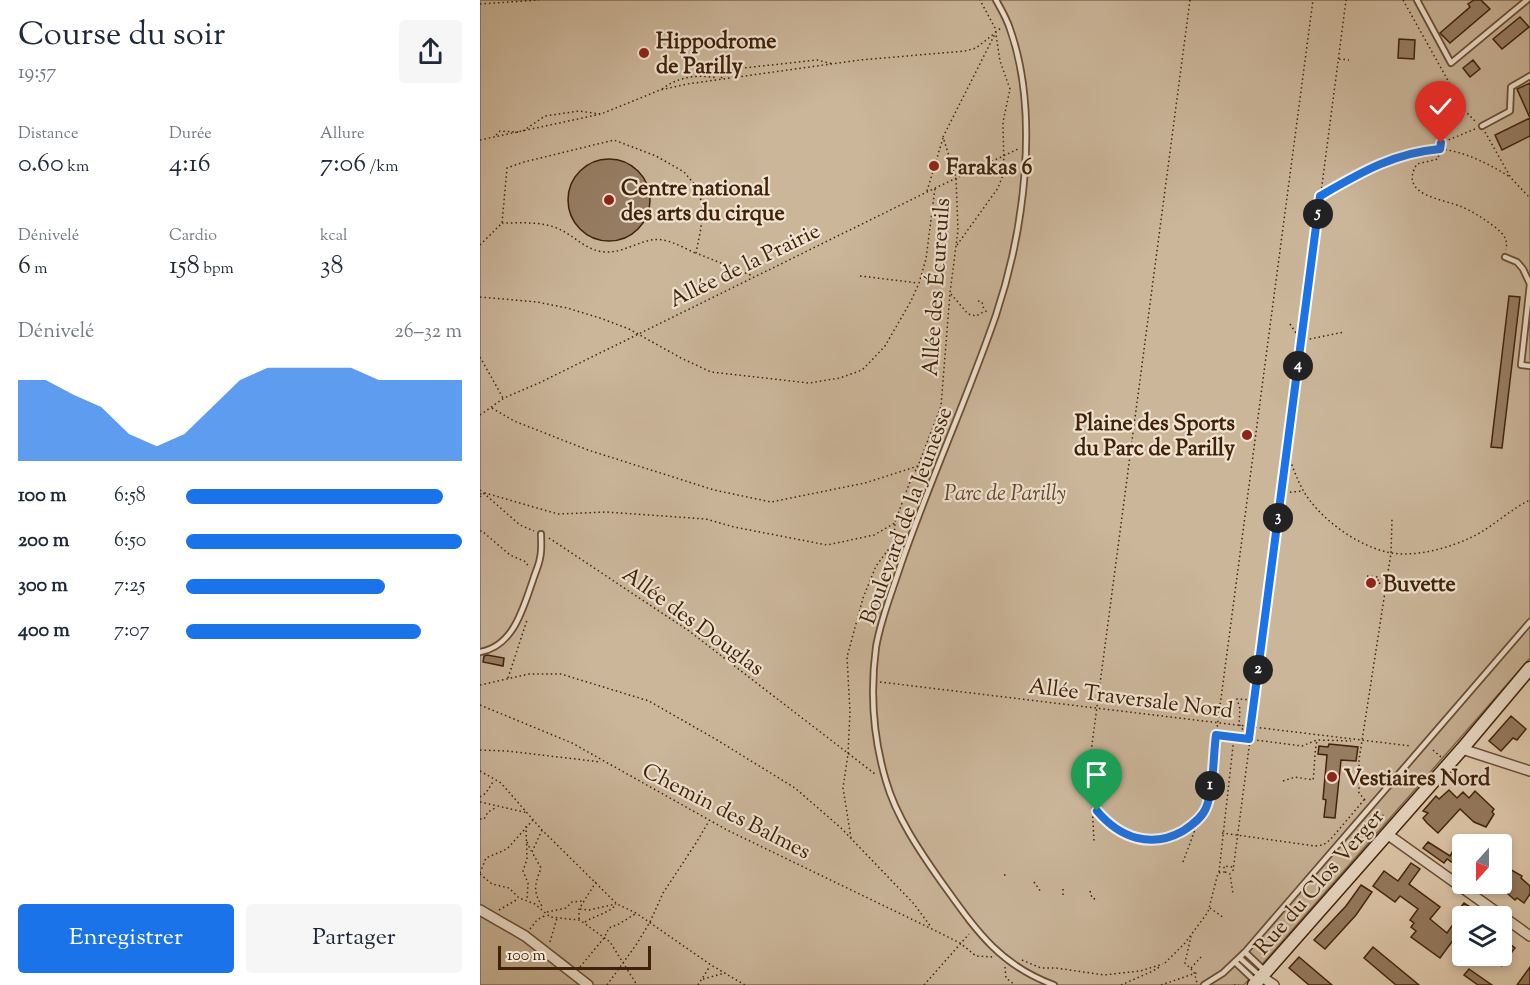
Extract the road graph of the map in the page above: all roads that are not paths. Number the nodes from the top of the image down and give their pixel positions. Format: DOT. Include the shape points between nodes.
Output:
graph roads {
  1 [pos="996,0"];
  2 [pos="1417,0"];
  3 [pos="1527,0"];
  4 [pos="1530,76"];
  5 [pos="1482,126"];
  6 [pos="1505,257"];
  7 [pos="1530,366"];
  8 [pos="541,534"];
  9 [pos="1530,622"];
  10 [pos="480,652"];
  11 [pos="1530,668"];
  12 [pos="1462,749"];
  13 [pos="1530,771"];
  14 [pos="1387,834"];
  15 [pos="480,910"];
  16 [pos="1530,936"];
  17 [pos="1245,952"];
  18 [pos="1237,960"];
  19 [pos="1260,979"];
  20 [pos="588,985"];
  21 [pos="1054,985"];
  22 [pos="1204,985"];
  23 [pos="1274,985"];
  1 -- 21 [label="lane, Boulevard de la Jeunesse" via="1016,49 1024,96 1019,225 996,315 882,618 872,707 876,740 896,808 938,876 992,948 1016,968"];
  2 -- 3 [label="lane" via="1451,63"];
  4 -- 5 [label="lane" via="1511,87 1510,111"];
  6 -- 7 [label="lane" via="1523,269 1530,284 1521,365"];
  8 -- 10 [label="lane" via="540,559 522,615 513,630 489,651"];
  9 -- 17 [label="lane"];
  11 -- 12 [label="street, Rue du Clos Verger"];
  12 -- 13 [label="street"];
  12 -- 14 [label="street, Rue du Clos Verger"];
  14 -- 16 [label="street"];
  14 -- 19 [label="street, Rue du Clos Verger"];
  15 -- 20 [label="street" via="525,936"];
  17 -- 18 [label="lane"];
  17 -- 19 [label="lane"];
  18 -- 19 [label="lane"];
  18 -- 22 [label="lane"];
  19 -- 23 [label="street"];
}
